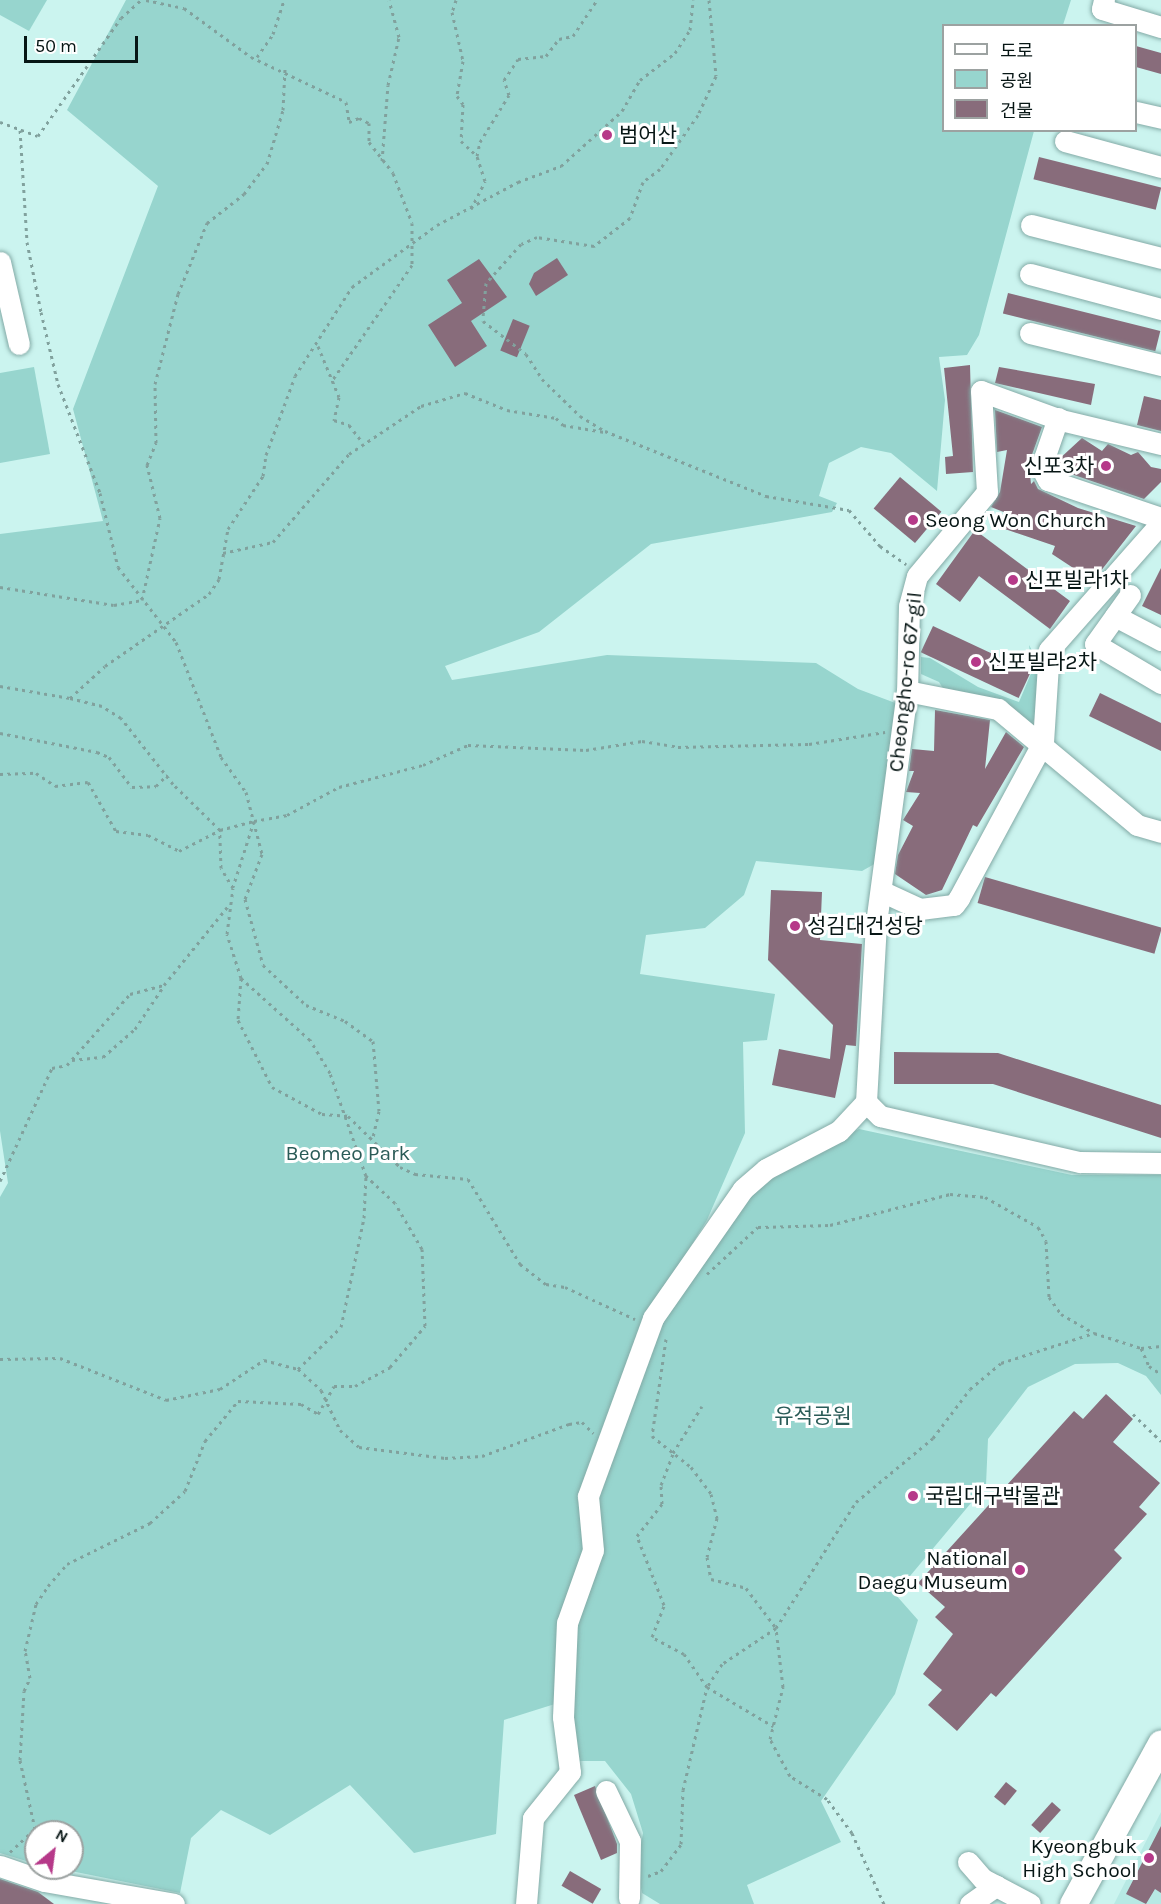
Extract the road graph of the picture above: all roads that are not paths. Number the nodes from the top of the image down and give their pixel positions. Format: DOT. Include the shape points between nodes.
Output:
graph roads {
  1 [pos="1104,0"];
  2 [pos="1161,27"];
  3 [pos="1137,112"];
  4 [pos="1161,118"];
  5 [pos="1065,141"];
  6 [pos="1161,167"];
  7 [pos="1031,225"];
  8 [pos="1161,258"];
  9 [pos="0,262"];
  10 [pos="1030,274"];
  11 [pos="1161,309"];
  12 [pos="1030,333"];
  13 [pos="19,344"];
  14 [pos="1161,365"];
  15 [pos="1058,418"];
  16 [pos="1161,444"];
  17 [pos="1161,518"];
  18 [pos="1161,523"];
  19 [pos="1130,595"];
  20 [pos="1115,616"];
  21 [pos="1161,640"];
  22 [pos="1161,683"];
  23 [pos="907,691"];
  24 [pos="1043,742"];
  25 [pos="1161,832"];
  26 [pos="880,891"];
  27 [pos="866,1102"];
  28 [pos="1161,1163"];
  29 [pos="1159,1751"];
  30 [pos="606,1791"];
  31 [pos="968,1862"];
  32 [pos="2,1865"];
  33 [pos="996,1886"];
  34 [pos="631,1890"];
  35 [pos="174,1904"];
  36 [pos="526,1904"];
  37 [pos="970,1904"];
  38 [pos="1030,1904"];
  39 [pos="1073,1904"];
  1 -- 2 [label="street" via="1102,9"];
  3 -- 4 [label="street"];
  5 -- 6 [label="street"];
  7 -- 8 [label="street"];
  9 -- 13 [label="street"];
  10 -- 11 [label="street"];
  12 -- 14 [label="street"];
  15 -- 16 [label="street"];
  15 -- 17 [label="street" via="1041,466 1048,480"];
  15 -- 23 [label="street, Cheongho-ro 67-gil" via="981,391 987,492 920,572 909,606"];
  18 -- 24 [label="street" via="1049,650"];
  19 -- 20 [label="street"];
  20 -- 21 [label="street"];
  20 -- 22 [label="street" via="1095,644"];
  23 -- 24 [label="street" via="998,709"];
  23 -- 26 [label="street, Cheongho-ro 67-gil"];
  24 -- 25 [label="street" via="1137,825"];
  24 -- 26 [label="street" via="954,905 920,909"];
  26 -- 27 [label="street, Cheongho-ro 67-gil"];
  27 -- 28 [label="street" via="880,1116 1080,1162"];
  27 -- 36 [label="street" via="839,1131 766,1169 742,1189 655,1314 588,1496 593,1550 567,1623 563,1717 570,1772 533,1818"];
  29 -- 39 [label="main road"];
  30 -- 34 [label="street" via="630,1841"];
  31 -- 33 [label="street"];
  32 -- 35 [label="street" via="44,1881"];
  33 -- 37 [label="street"];
  33 -- 38 [label="street"];
}
